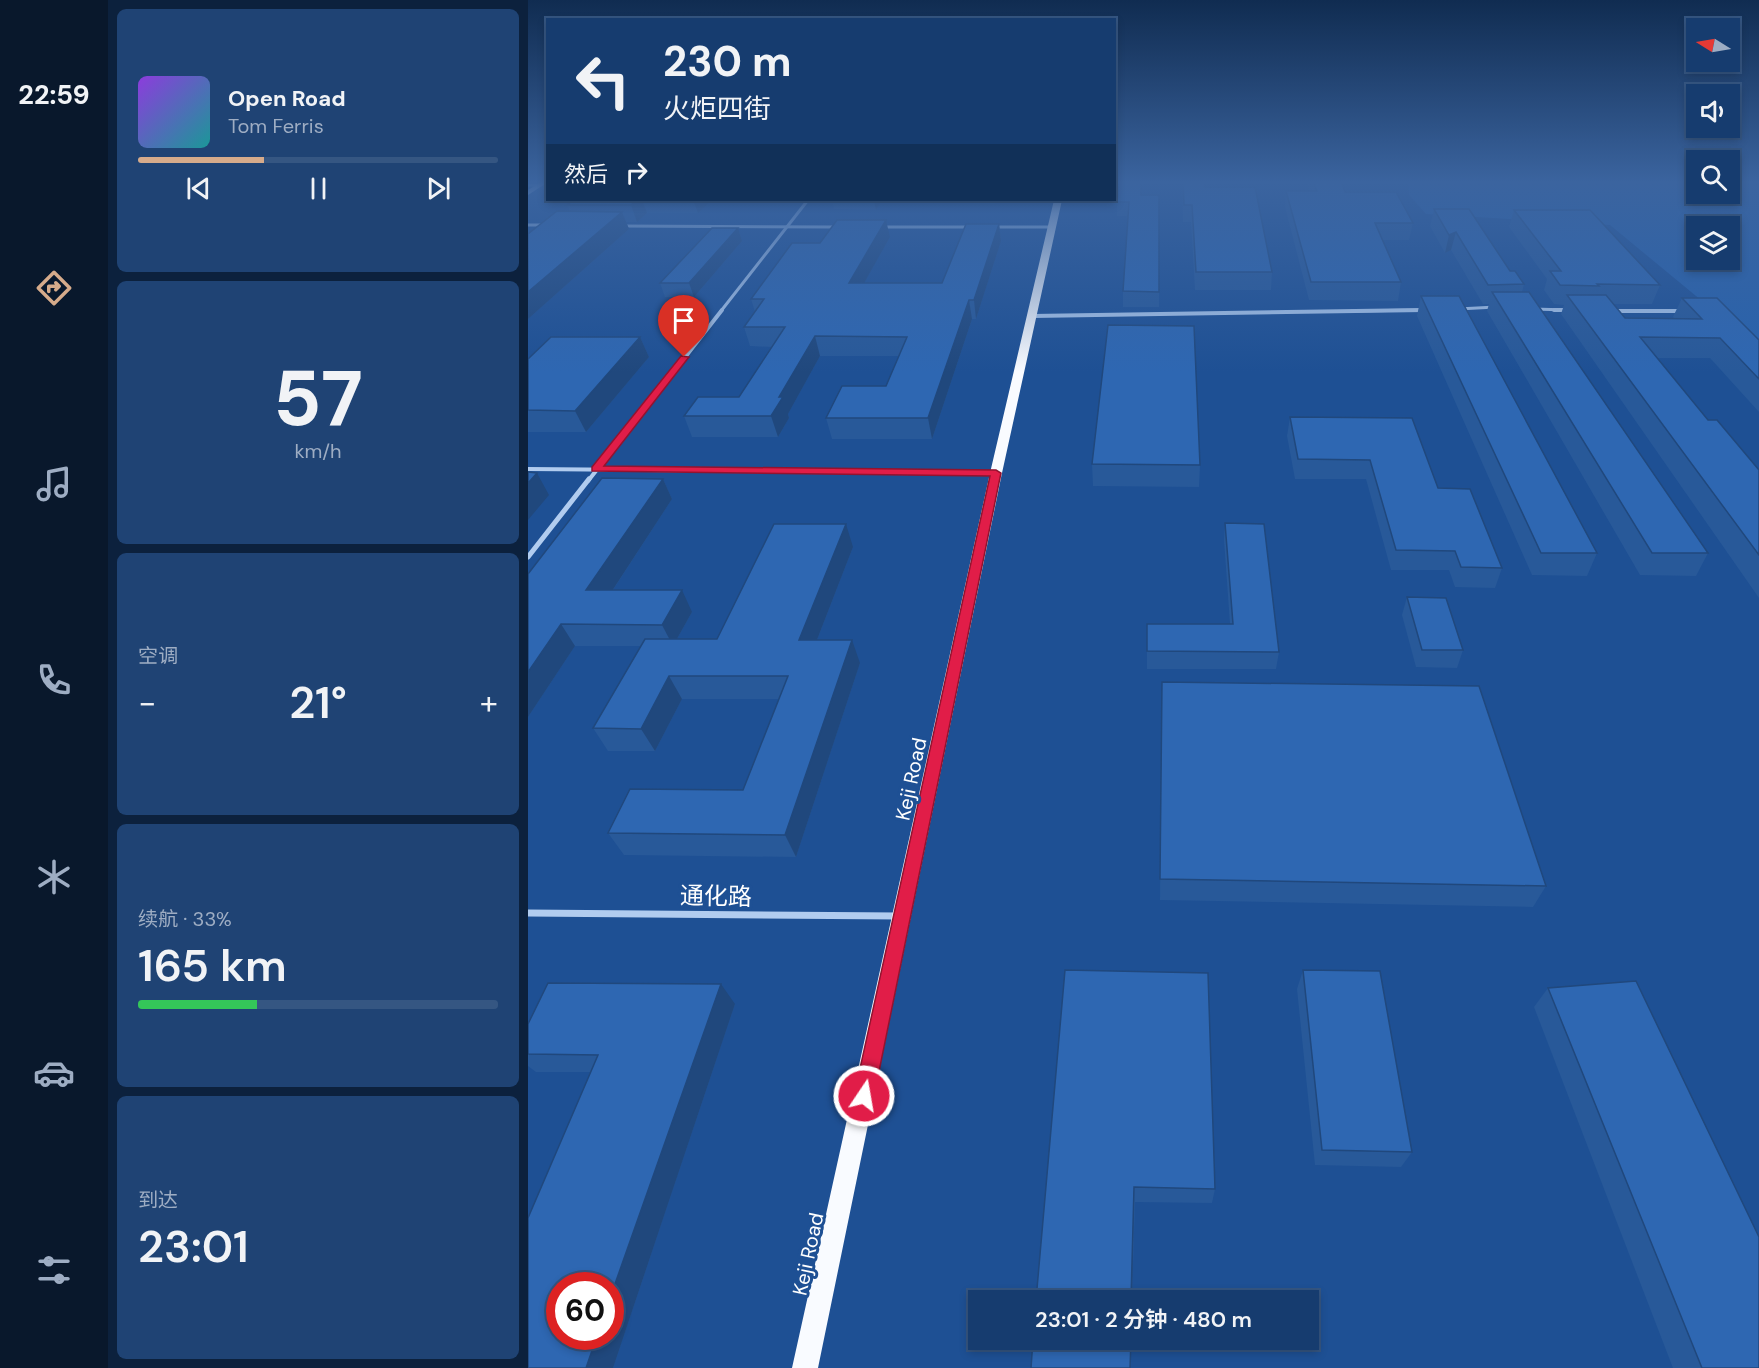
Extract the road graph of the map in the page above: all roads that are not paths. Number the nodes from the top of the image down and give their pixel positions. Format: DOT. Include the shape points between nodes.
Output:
graph roads {
  1 [pos="773,245"];
  2 [pos="1048,245"];
  3 [pos="1503,307"];
  4 [pos="1527,308"];
  5 [pos="1450,309"];
  6 [pos="1427,310"];
  7 [pos="1574,310"];
  8 [pos="1609,311"];
  9 [pos="1690,311"];
  10 [pos="1032,316"];
  11 [pos="528,469"];
  12 [pos="596,469"];
  13 [pos="996,473"];
  14 [pos="528,557"];
  15 [pos="528,913"];
  16 [pos="903,916"];
  17 [pos="806,1368"];
  1 -- 12 [label="street"];
  2 -- 10 [label="main road, Keji Road"];
  3 -- 5 [label="street"];
  4 -- 7 [label="street"];
  6 -- 10 [label="street"];
  8 -- 9 [label="street"];
  10 -- 13 [label="main road, Keji Road"];
  11 -- 12 [label="street"];
  12 -- 13 [label="street"];
  12 -- 14 [label="street"];
  13 -- 16 [label="main road, Keji Road"];
  15 -- 16 [label="street, 通化路"];
  16 -- 17 [label="main road, Keji Road"];
}
